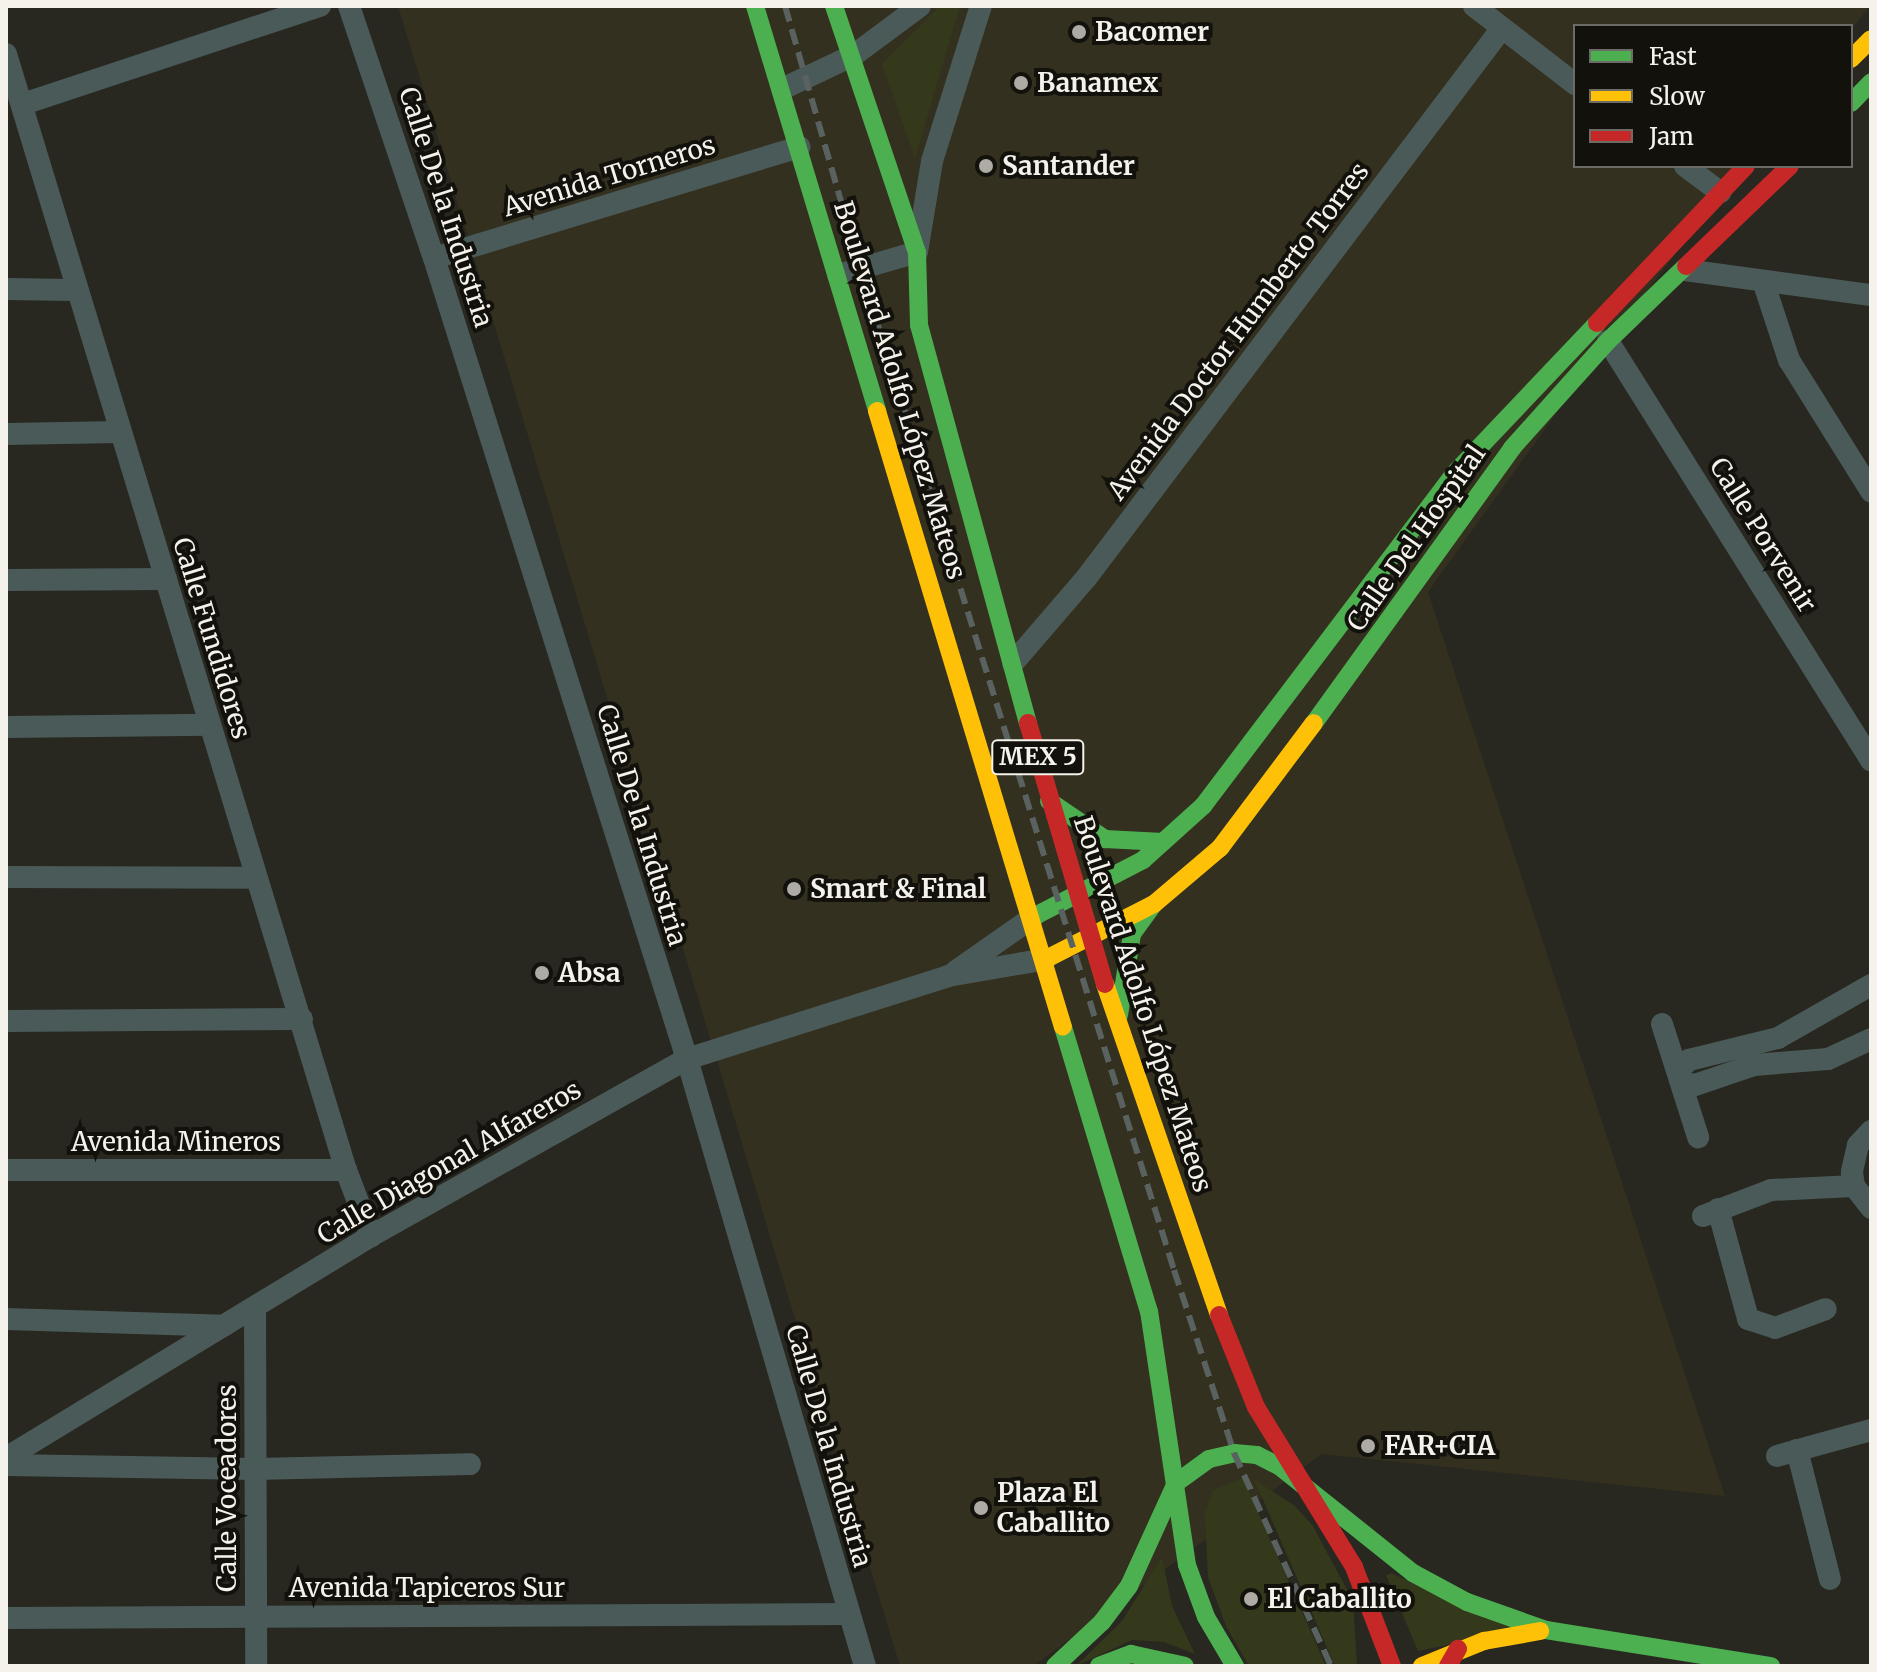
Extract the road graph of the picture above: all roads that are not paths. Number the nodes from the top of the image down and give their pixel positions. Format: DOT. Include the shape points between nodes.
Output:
graph roads {
  1 [pos="320,6"];
  2 [pos="349,6"];
  3 [pos="755,6"];
  4 [pos="834,6"];
  5 [pos="920,6"];
  6 [pos="981,6"];
  7 [pos="1474,6"];
  8 [pos="1502,28"];
  9 [pos="1871,39"];
  10 [pos="6,54"];
  11 [pos="854,55"];
  12 [pos="1853,57"];
  13 [pos="1573,82"];
  14 [pos="1871,82"];
  15 [pos="782,89"];
  16 [pos="1853,101"];
  17 [pos="23,104"];
  18 [pos="800,147"];
  19 [pos="1688,168"];
  20 [pos="1744,168"];
  21 [pos="1788,168"];
  22 [pos="1720,192"];
  23 [pos="1677,235"];
  24 [pos="917,252"];
  25 [pos="434,258"];
  26 [pos="1685,270"];
  27 [pos="838,275"];
  28 [pos="1764,284"];
  29 [pos="6,289"];
  30 [pos="74,290"];
  31 [pos="1871,295"];
  32 [pos="1608,341"];
  33 [pos="119,432"];
  34 [pos="6,434"];
  35 [pos="1871,491"];
  36 [pos="166,579"];
  37 [pos="6,580"];
  38 [pos="1013,663"];
  39 [pos="209,725"];
  40 [pos="6,727"];
  41 [pos="1871,760"];
  42 [pos="1049,801"];
  43 [pos="1163,842"];
  44 [pos="6,877"];
  45 [pos="256,878"];
  46 [pos="1079,894"];
  47 [pos="1154,904"];
  48 [pos="1033,917"];
  49 [pos="1090,938"];
  50 [pos="1046,959"];
  51 [pos="948,976"];
  52 [pos="1871,985"];
  53 [pos="302,1019"];
  54 [pos="6,1021"];
  55 [pos="1117,1023"];
  56 [pos="1662,1024"];
  57 [pos="1778,1038"];
  58 [pos="1871,1039"];
  59 [pos="687,1059"];
  60 [pos="1783,1062"];
  61 [pos="1682,1076"];
  62 [pos="1871,1131"];
  63 [pos="1698,1137"];
  64 [pos="6,1170"];
  65 [pos="346,1170"];
  66 [pos="1854,1186"];
  67 [pos="1871,1208"];
  68 [pos="371,1236"];
  69 [pos="255,1309"];
  70 [pos="1826,1309"];
  71 [pos="6,1319"];
  72 [pos="225,1326"];
  73 [pos="1871,1430"];
  74 [pos="6,1458"];
  75 [pos="470,1464"];
  76 [pos="6,1465"];
  77 [pos="255,1469"];
  78 [pos="1176,1483"];
  79 [pos="1308,1487"];
  80 [pos="1830,1579"];
  81 [pos="849,1614"];
  82 [pos="255,1617"];
  83 [pos="6,1618"];
  84 [pos="1546,1630"];
  85 [pos="1458,1649"];
  86 [pos="256,1666"];
  87 [pos="865,1666"];
  88 [pos="1055,1666"];
  89 [pos="1099,1666"];
  90 [pos="1185,1666"];
  91 [pos="1235,1666"];
  92 [pos="1392,1666"];
  93 [pos="1422,1666"];
  94 [pos="1448,1666"];
  95 [pos="1771,1666"];
  1 -- 17 [label="street"];
  2 -- 25 [label="street, Calle De la Industria"];
  3 -- 15 [label="main road, Boulevard Adolfo López Mateos / MEX 5"];
  4 -- 11 [label="main road, Boulevard Adolfo López Mateos / MEX 5"];
  5 -- 11 [label="street"];
  6 -- 24 [label="street" via="932,161"];
  7 -- 8 [label="street"];
  8 -- 13 [label="street"];
  8 -- 38 [label="street, Avenida Doctor Humberto Torres" via="1087,577"];
  9 -- 12 [label="main road"];
  10 -- 17 [label="street, Calle Fundidores"];
  11 -- 15 [label="street"];
  11 -- 24 [label="main road, Boulevard Adolfo López Mateos / MEX 5"];
  14 -- 16 [label="main road"];
  15 -- 18 [label="main road, Boulevard Adolfo López Mateos / MEX 5"];
  17 -- 30 [label="street, Calle Fundidores"];
  18 -- 25 [label="street, Avenida Torneros"];
  18 -- 27 [label="main road, Boulevard Adolfo López Mateos / MEX 5"];
  19 -- 22 [label="street"];
  20 -- 22 [label="main road, Calle Del Hospital"];
  21 -- 26 [label="main road, Calle Del Hospital"];
  22 -- 23 [label="main road, Calle Del Hospital"];
  23 -- 26 [label="main road" via="1679,263"];
  23 -- 43 [label="main road, Calle Del Hospital" via="1453,475 1265,728 1203,806"];
  24 -- 27 [label="street"];
  24 -- 38 [label="main road, Boulevard Adolfo López Mateos / MEX 5" via="919,325"];
  25 -- 59 [label="street, Calle De la Industria"];
  26 -- 28 [label="street"];
  26 -- 32 [label="main road, Calle Del Hospital"];
  27 -- 48 [label="main road, Boulevard Adolfo López Mateos / MEX 5"];
  28 -- 31 [label="street"];
  28 -- 35 [label="street" via="1784,351"];
  29 -- 30 [label="street"];
  30 -- 33 [label="street, Calle Fundidores"];
  32 -- 41 [label="street, Calle Porvenir"];
  32 -- 47 [label="main road, Calle Del Hospital" via="1512,448 1403,606 1220,848"];
  33 -- 34 [label="street"];
  33 -- 36 [label="street, Calle Fundidores"];
  36 -- 37 [label="street"];
  36 -- 39 [label="street, Calle Fundidores"];
  38 -- 42 [label="main road, Boulevard Adolfo López Mateos / MEX 5"];
  39 -- 40 [label="street"];
  39 -- 45 [label="street, Calle Fundidores"];
  42 -- 43 [label="main road" via="1105,839"];
  42 -- 46 [label="main road, Boulevard Adolfo López Mateos / MEX 5"];
  43 -- 46 [label="main road, Calle Del Hospital" via="1112,880"];
  44 -- 45 [label="street"];
  45 -- 53 [label="street, Calle Fundidores"];
  46 -- 48 [label="main road, Calle Del Hospital"];
  46 -- 49 [label="main road, Boulevard Adolfo López Mateos / MEX 5"];
  47 -- 49 [label="main road, Calle Del Hospital"];
  47 -- 55 [label="main road" via="1132,934"];
  48 -- 50 [label="main road, Boulevard Adolfo López Mateos / MEX 5"];
  48 -- 51 [label="street, Calle Diagonal Alfareros"];
  49 -- 50 [label="main road, Calle Del Hospital"];
  49 -- 55 [label="main road, Boulevard Adolfo López Mateos / MEX 5"];
  50 -- 51 [label="street, Calle Diagonal Alfareros"];
  50 -- 78 [label="main road, Boulevard Adolfo López Mateos / MEX 5" via="1149,1311"];
  51 -- 59 [label="street, Calle Diagonal Alfareros"];
  52 -- 57 [label="street"];
  53 -- 54 [label="street"];
  53 -- 65 [label="street, Calle Fundidores"];
  55 -- 79 [label="main road, Boulevard Adolfo López Mateos / MEX 5" via="1236,1364 1256,1407"];
  56 -- 61 [label="street"];
  57 -- 60 [label="street"];
  57 -- 61 [label="street" via="1689,1060"];
  58 -- 60 [label="street" via="1828,1059"];
  59 -- 68 [label="street, Calle Diagonal Alfareros"];
  59 -- 81 [label="street, Calle De la Industria"];
  60 -- 61 [label="street"];
  61 -- 63 [label="street"];
  62 -- 66 [label="street" via="1853,1158"];
  64 -- 65 [label="street, Avenida Mineros"];
  65 -- 68 [label="street, Calle Fundidores"];
  66 -- 67 [label="street"];
  66 -- 70 [label="street" via="1771,1190 1711,1212 1748,1319 1775,1328"];
  68 -- 69 [label="street, Calle Diagonal Alfareros"];
  69 -- 72 [label="street, Calle Diagonal Alfareros"];
  69 -- 77 [label="street, Calle Voceadores"];
  71 -- 72 [label="street"];
  72 -- 74 [label="street, Calle Diagonal Alfareros"];
  73 -- 80 [label="street" via="1787,1453"];
  75 -- 77 [label="street"];
  76 -- 77 [label="street"];
  77 -- 82 [label="street, Calle Voceadores"];
  78 -- 79 [label="main road" via="1209,1459 1234,1453 1257,1455"];
  78 -- 88 [label="main road" via="1129,1586 1102,1622"];
  78 -- 91 [label="main road, Boulevard Adolfo López Mateos / MEX 5" via="1187,1565 1206,1617"];
  79 -- 84 [label="main road" via="1413,1573 1467,1602"];
  79 -- 92 [label="main road, Boulevard Adolfo López Mateos / MEX 5" via="1354,1567"];
  81 -- 82 [label="street, Avenida Tapiceros Sur"];
  81 -- 87 [label="street, Calle De la Industria"];
  82 -- 83 [label="street, Avenida Tapiceros Sur"];
  82 -- 86 [label="street, Calle Voceadores"];
  84 -- 85 [label="main road"];
  84 -- 95 [label="main road"];
  85 -- 93 [label="main road"];
  85 -- 94 [label="main road"];
  89 -- 90 [label="main road" via="1131,1654"];
}
